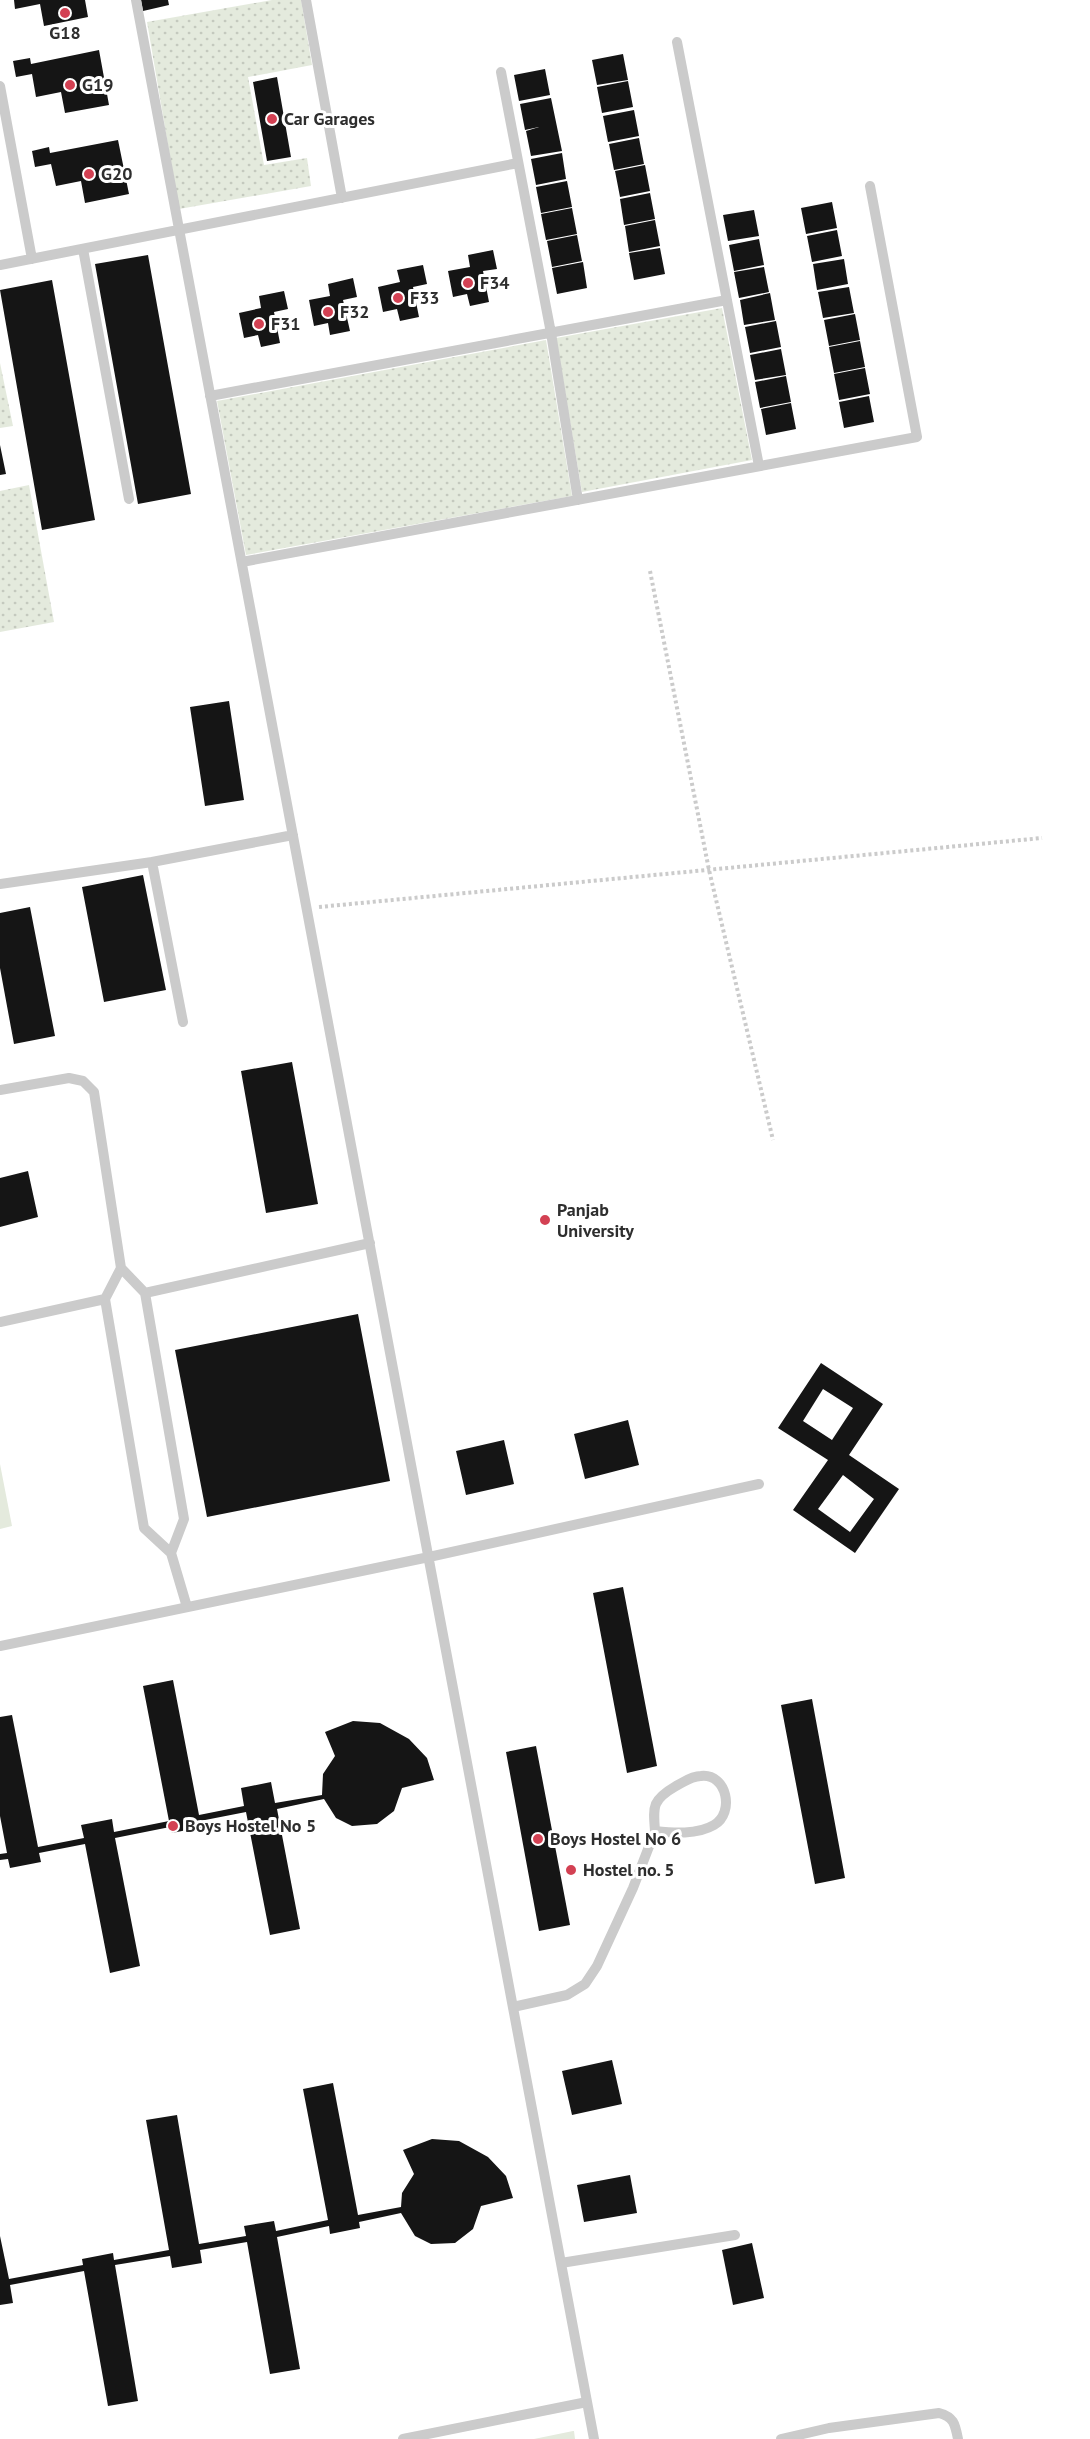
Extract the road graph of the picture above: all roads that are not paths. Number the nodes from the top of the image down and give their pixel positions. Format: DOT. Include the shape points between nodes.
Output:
graph roads {
  1 [pos="136,0"];
  2 [pos="306,0"];
  3 [pos="677,42"];
  4 [pos="501,72"];
  5 [pos="0,86"];
  6 [pos="518,163"];
  7 [pos="870,186"];
  8 [pos="342,198"];
  9 [pos="179,230"];
  10 [pos="83,249"];
  11 [pos="32,259"];
  12 [pos="0,265"];
  13 [pos="727,300"];
  14 [pos="551,333"];
  15 [pos="210,396"];
  16 [pos="759,466"];
  17 [pos="129,499"];
  18 [pos="578,500"];
  19 [pos="242,562"];
  20 [pos="293,835"];
  21 [pos="152,862"];
  22 [pos="0,885"];
  23 [pos="183,1022"];
  24 [pos="0,1090"];
  25 [pos="370,1243"];
  26 [pos="121,1268"];
  27 [pos="144,1293"];
  28 [pos="105,1299"];
  29 [pos="0,1322"];
  30 [pos="759,1484"];
  31 [pos="171,1553"];
  32 [pos="429,1557"];
  33 [pos="188,1607"];
  34 [pos="0,1646"];
  35 [pos="655,1831"];
  36 [pos="513,2007"];
  37 [pos="735,2235"];
  38 [pos="561,2263"];
  39 [pos="587,2402"];
  40 [pos="403,2439"];
  41 [pos="594,2439"];
  42 [pos="781,2439"];
  43 [pos="958,2439"];
  1 -- 9 [label="lane"];
  2 -- 8 [label="lane"];
  3 -- 13 [label="lane"];
  4 -- 6 [label="lane"];
  5 -- 11 [label="lane"];
  6 -- 8 [label="lane"];
  6 -- 14 [label="lane"];
  7 -- 16 [label="lane" via="918,437"];
  8 -- 9 [label="lane"];
  9 -- 10 [label="lane"];
  9 -- 15 [label="lane"];
  10 -- 11 [label="lane"];
  10 -- 17 [label="lane"];
  11 -- 12 [label="lane"];
  13 -- 14 [label="lane"];
  13 -- 16 [label="lane"];
  14 -- 15 [label="lane"];
  14 -- 18 [label="lane"];
  15 -- 19 [label="lane"];
  16 -- 18 [label="lane"];
  18 -- 19 [label="lane"];
  19 -- 20 [label="lane"];
  20 -- 21 [label="lane"];
  20 -- 25 [label="lane"];
  21 -- 22 [label="lane"];
  21 -- 23 [label="lane"];
  24 -- 26 [label="lane" via="69,1078 83,1081 94,1092"];
  25 -- 27 [label="lane"];
  25 -- 32 [label="lane"];
  26 -- 27 [label="lane"];
  26 -- 28 [label="lane"];
  27 -- 31 [label="lane" via="184,1519"];
  28 -- 29 [label="lane"];
  28 -- 31 [label="lane" via="144,1528"];
  30 -- 32 [label="lane"];
  31 -- 33 [label="lane"];
  32 -- 33 [label="lane"];
  32 -- 36 [label="lane"];
  33 -- 34 [label="lane"];
  35 -- 35 [label="lane" via="688,1832 711,1827 724,1812 727,1800 723,1787 715,1778 703,1775 662,1794 654,1810"];
  35 -- 36 [label="lane" via="602,1957 585,1984 567,1995"];
  36 -- 38 [label="lane"];
  37 -- 38 [label="lane"];
  38 -- 39 [label="lane"];
  39 -- 40 [label="lane"];
  39 -- 41 [label="lane"];
  42 -- 43 [label="lane" via="829,2428 939,2413 955,2422"];
}
